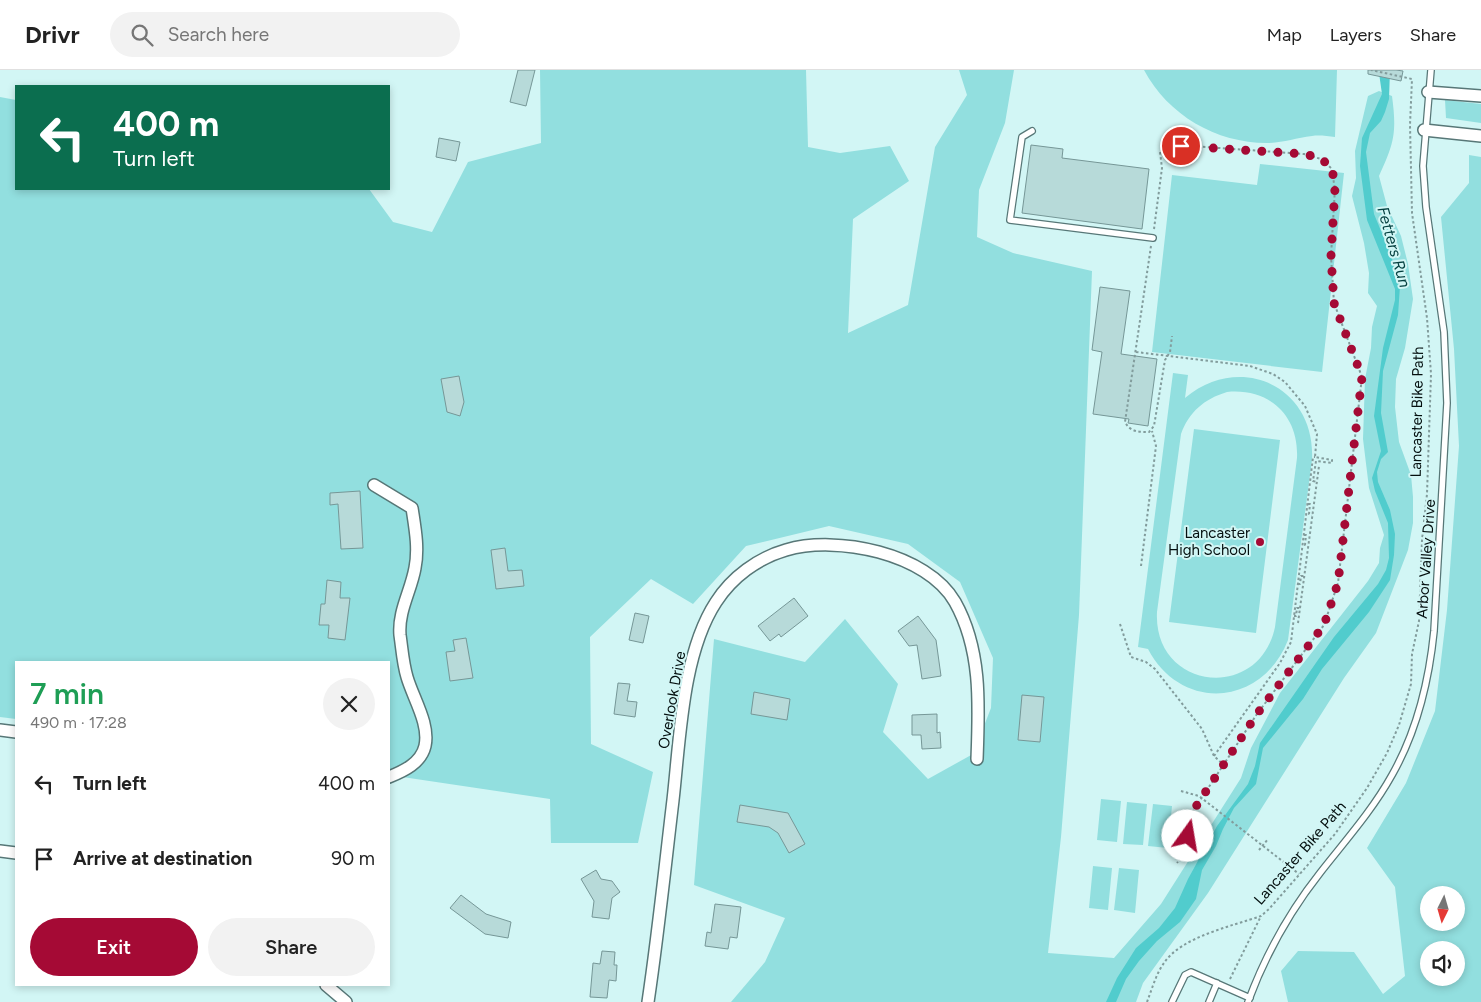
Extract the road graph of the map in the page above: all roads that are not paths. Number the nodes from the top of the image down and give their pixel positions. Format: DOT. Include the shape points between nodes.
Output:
graph roads {
  1 [pos="1430,70"];
  2 [pos="1428,92"];
  3 [pos="1481,96"];
  4 [pos="1424,130"];
  5 [pos="1032,131"];
  6 [pos="1481,136"];
  7 [pos="1153,238"];
  8 [pos="374,485"];
  9 [pos="0,730"];
  10 [pos="15,732"];
  11 [pos="977,759"];
  12 [pos="390,776"];
  13 [pos="0,851"];
  14 [pos="15,853"];
  15 [pos="1217,983"];
  16 [pos="327,986"];
  17 [pos="1249,1000"];
  18 [pos="346,1002"];
  19 [pos="648,1002"];
  20 [pos="1172,1002"];
  21 [pos="1209,1002"];
  1 -- 2 [label="lane, Arbor Valley Drive"];
  2 -- 3 [label="street"];
  2 -- 4 [label="lane, Arbor Valley Drive"];
  4 -- 6 [label="street"];
  4 -- 17 [label="lane, Arbor Valley Drive" via="1426,207 1444,332 1447,403 1430,667 1411,734 1393,775 1357,829 1301,898 1274,945"];
  5 -- 7 [label="lane" via="1022,137 1010,220"];
  8 -- 12 [label="street" via="412,508 418,550 400,626 406,675 426,740 423,753 414,764"];
  9 -- 10 [label="street"];
  11 -- 19 [label="street, Overlook Drive" via="973,647 954,600 933,576 902,560 852,548 817,545 784,550 753,565 716,602 695,651 684,711"];
  13 -- 14 [label="street"];
  15 -- 17 [label="lane"];
  15 -- 20 [label="lane" via="1191,972 1185,974"];
  15 -- 21 [label="lane"];
  16 -- 18 [label="street"];
}
